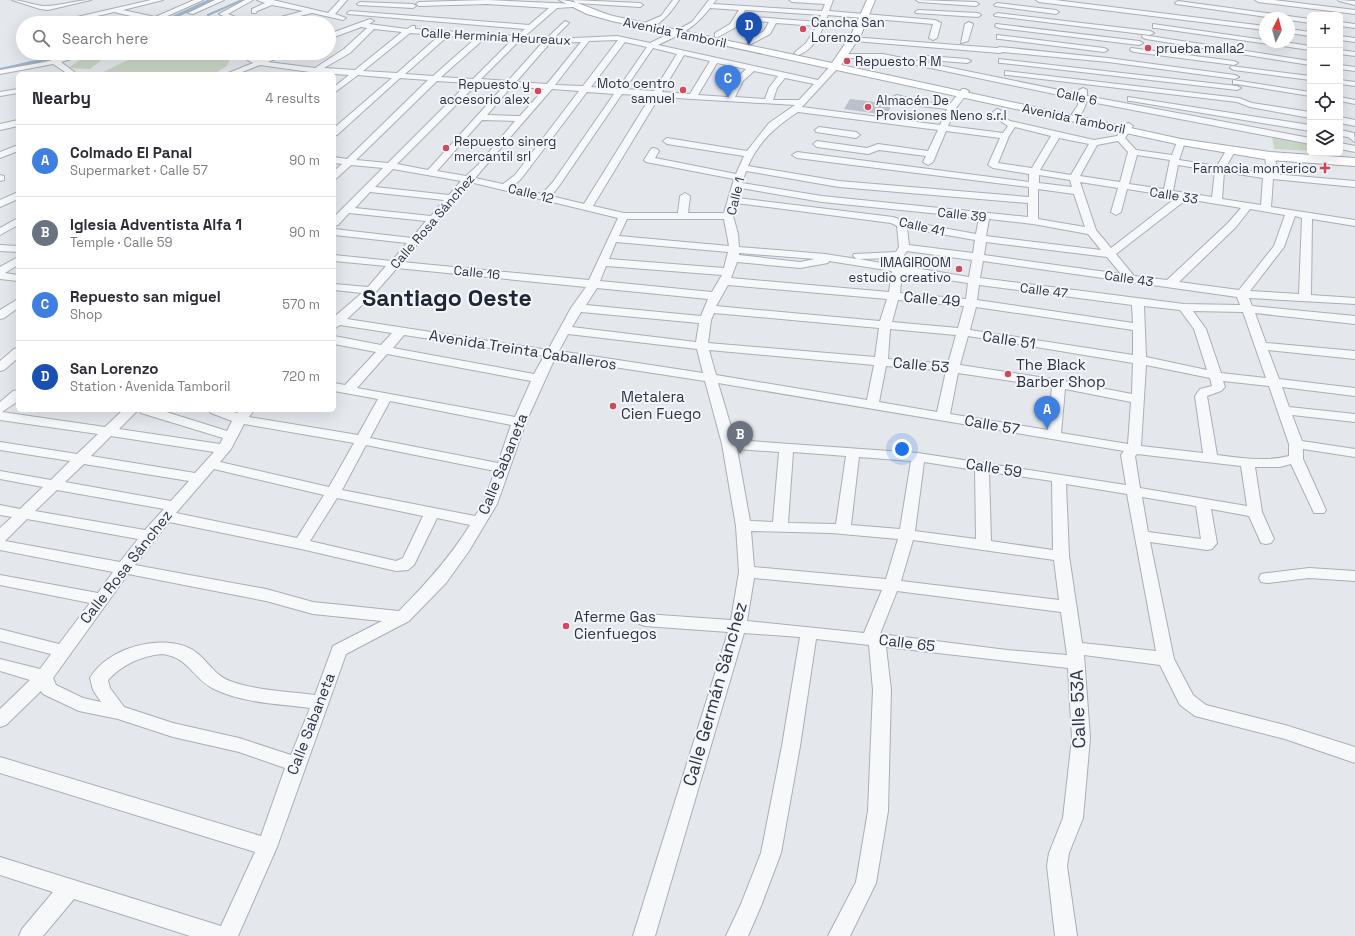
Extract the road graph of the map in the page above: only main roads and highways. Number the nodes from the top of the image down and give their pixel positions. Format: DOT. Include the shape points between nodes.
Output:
graph roads {
  1 [pos="563,0"];
  2 [pos="575,2"];
  3 [pos="868,8"];
  4 [pos="681,31"];
  5 [pos="839,62"];
  6 [pos="961,91"];
  7 [pos="1125,130"];
  8 [pos="1355,158"];
  9 [pos="1355,162"];
  1 -- 2 [label="main road, Avenida Tamboril"];
  2 -- 4 [label="main road, Avenida Tamboril" via="600,13"];
  3 -- 5 [label="main road"];
  4 -- 5 [label="main road, Avenida Tamboril"];
  4 -- 5 [label="main road, Avenida Tamboril" via="718,35"];
  5 -- 6 [label="main road, Avenida Tamboril"];
  6 -- 7 [label="main road, Avenida Tamboril"];
  6 -- 7 [label="main road, Avenida Tamboril" via="1076,114"];
  7 -- 8 [label="main road, Avenida Tamboril" via="1246,149"];
  7 -- 9 [label="main road, Avenida Tamboril" via="1230,151"];
}
